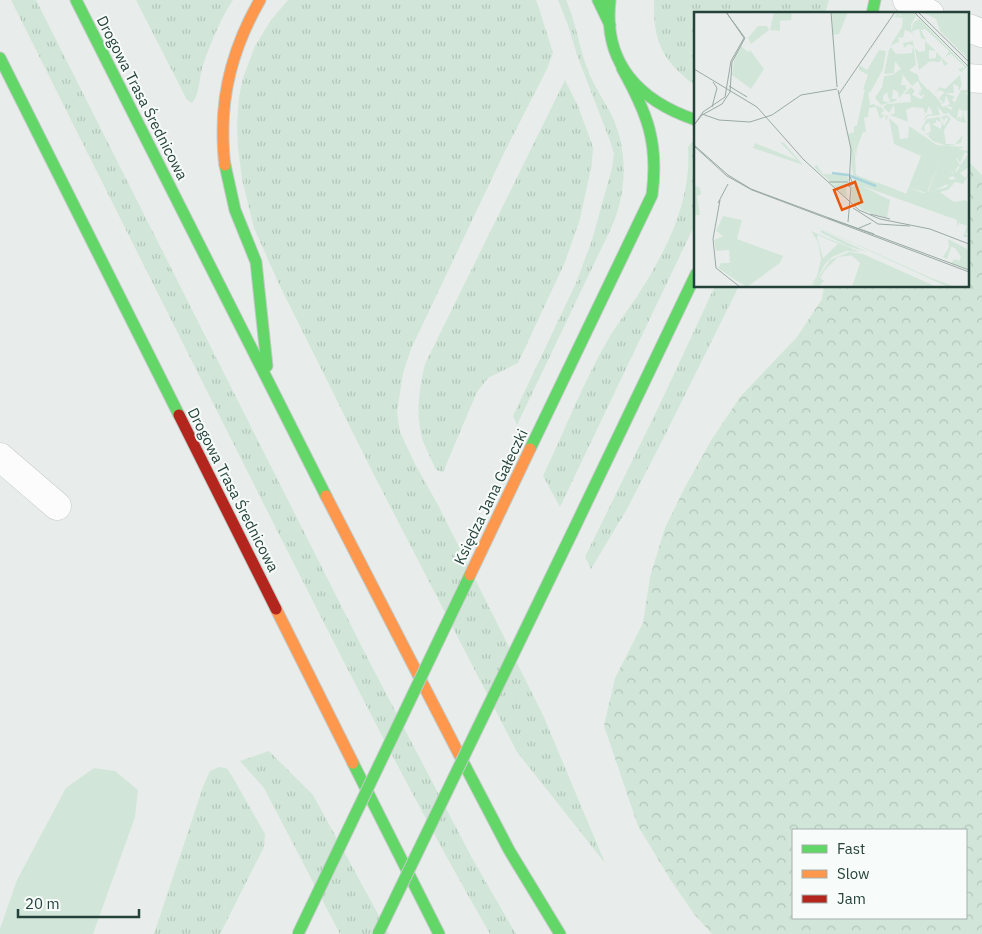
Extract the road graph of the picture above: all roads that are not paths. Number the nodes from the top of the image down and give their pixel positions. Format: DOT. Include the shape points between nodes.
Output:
graph roads {
  1 [pos="76,0"];
  2 [pos="260,0"];
  3 [pos="598,0"];
  4 [pos="610,0"];
  5 [pos="907,0"];
  6 [pos="927,12"];
  7 [pos="610,25"];
  8 [pos="970,29"];
  9 [pos="982,33"];
  10 [pos="0,58"];
  11 [pos="622,68"];
  12 [pos="694,119"];
  13 [pos="694,278"];
  14 [pos="269,385"];
  15 [pos="0,457"];
  16 [pos="57,506"];
  17 [pos="298,934"];
  18 [pos="378,934"];
  19 [pos="439,934"];
  20 [pos="560,934"];
  1 -- 14 [label="main road, Drogowa Trasa Średnicowa"];
  2 -- 14 [label="main road" via="237,47 227,83 223,155 235,210 256,262"];
  3 -- 7 [label="main road"];
  4 -- 7 [label="main road"];
  5 -- 6 [label="street"];
  7 -- 11 [label="main road"];
  8 -- 9 [label="street"];
  10 -- 19 [label="main road, Drogowa Trasa Średnicowa"];
  11 -- 12 [label="main road" via="653,98"];
  11 -- 17 [label="main road, Księdza Jana Gałeczki, bridge" via="645,111 652,134 655,154 652,195"];
  13 -- 18 [label="main road, bridge"];
  14 -- 20 [label="main road, Drogowa Trasa Średnicowa" via="509,850"];
  15 -- 16 [label="street"];
}
